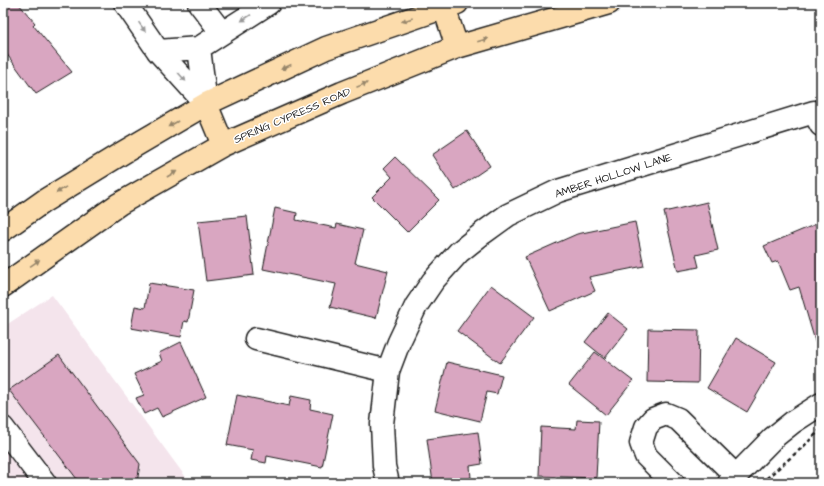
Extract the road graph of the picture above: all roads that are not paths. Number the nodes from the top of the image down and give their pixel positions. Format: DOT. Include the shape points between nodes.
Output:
graph roads {
  1 [pos="125,3"];
  2 [pos="199,3"];
  3 [pos="269,3"];
  4 [pos="609,3"];
  5 [pos="451,5"];
  6 [pos="222,33"];
  7 [pos="457,47"];
  8 [pos="199,48"];
  9 [pos="158,50"];
  10 [pos="206,104"];
  11 [pos="817,119"];
  12 [pos="223,145"];
  13 [pos="3,230"];
  14 [pos="3,286"];
  15 [pos="256,339"];
  16 [pos="388,371"];
  17 [pos="821,404"];
  18 [pos="3,428"];
  19 [pos="732,479"];
  20 [pos="45,483"];
  21 [pos="388,483"];
  22 [pos="673,483"];
  1 -- 9 [label="street, one-way"];
  2 -- 6 [label="street"];
  3 -- 6 [label="street, one-way"];
  7 -- 4 [label="main road, SPRING CYPRESS ROAD, one-way"];
  5 -- 7 [label="main road"];
  5 -- 10 [label="main road, one-way" via="326,48"];
  6 -- 8 [label="street"];
  12 -- 7 [label="main road, SPRING CYPRESS ROAD, one-way"];
  8 -- 9 [label="street"];
  8 -- 10 [label="street"];
  9 -- 10 [label="street, one-way"];
  10 -- 12 [label="main road"];
  10 -- 13 [label="main road, one-way" via="44,201"];
  11 -- 16 [label="street, AMBER HOLLOW LANE" via="558,191 508,215 459,252 432,280 416,306"];
  14 -- 12 [label="main road, SPRING CYPRESS ROAD, one-way" via="119,204"];
  15 -- 16 [label="street"];
  16 -- 21 [label="street, AMBER HOLLOW LANE" via="382,424 384,466"];
  17 -- 19 [label="street" via="773,438"];
  18 -- 20 [label="street"];
  19 -- 22 [label="street" via="678,419 666,414 653,419 646,427 641,443 646,456"];
}
